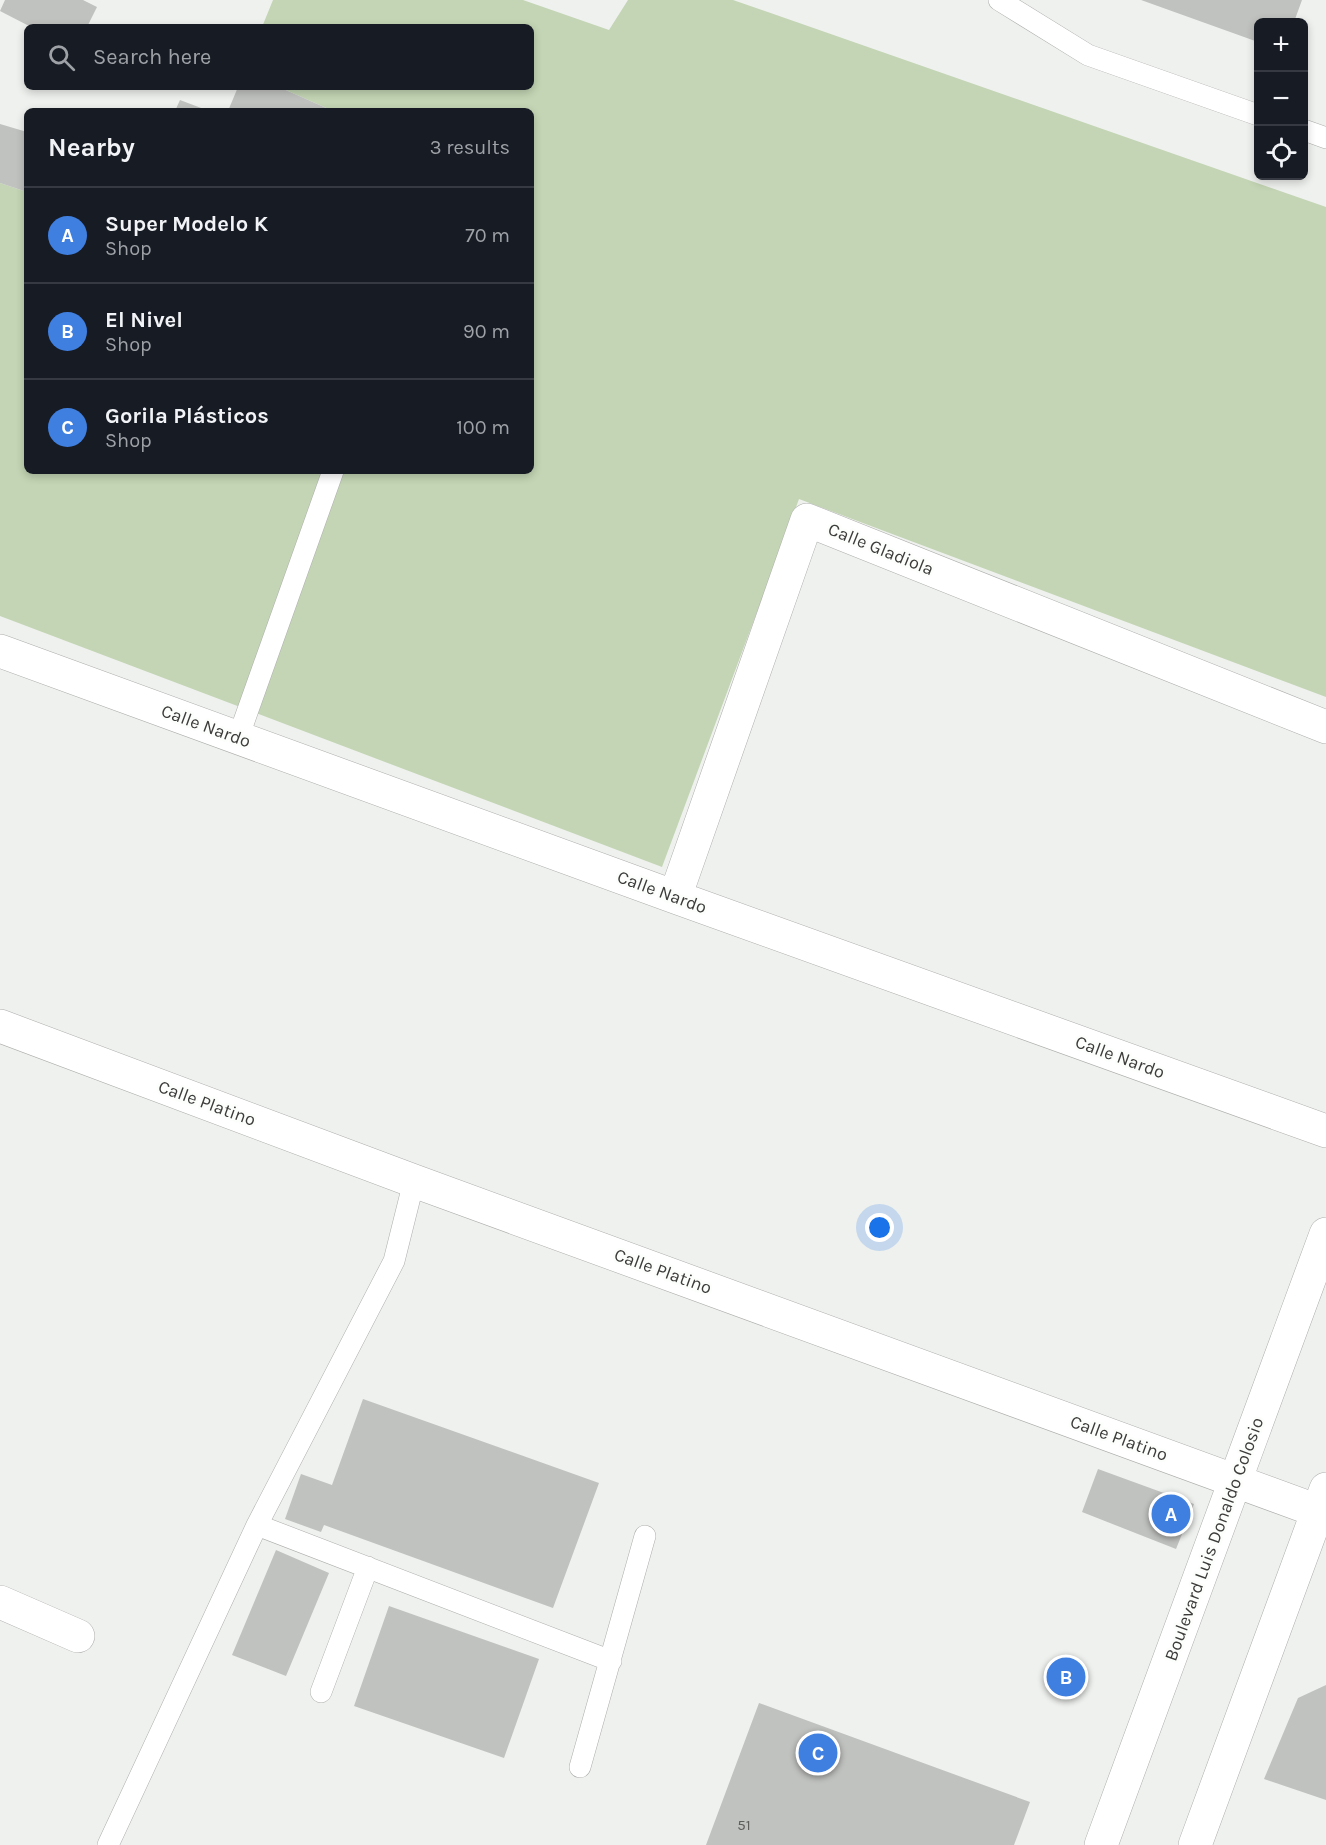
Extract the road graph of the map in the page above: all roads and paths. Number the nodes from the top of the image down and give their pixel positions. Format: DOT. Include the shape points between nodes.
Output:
graph roads {
  1 [pos="999,0"];
  2 [pos="1254,114"];
  3 [pos="1308,131"];
  4 [pos="1326,138"];
  5 [pos="332,474"];
  6 [pos="0,651"];
  7 [pos="1326,727"];
  8 [pos="238,738"];
  9 [pos="675,897"];
  10 [pos="0,1026"];
  11 [pos="1326,1131"];
  12 [pos="414,1180"];
  13 [pos="1326,1234"];
  14 [pos="1236,1481"];
  15 [pos="1323,1505"];
  16 [pos="257,1525"];
  17 [pos="645,1536"];
  18 [pos="368,1567"];
  19 [pos="0,1602"];
  20 [pos="78,1636"];
  21 [pos="611,1660"];
  22 [pos="321,1692"];
  23 [pos="580,1767"];
  24 [pos="108,1845"];
  25 [pos="1101,1845"];
  26 [pos="1195,1845"];
  1 -- 2 [label="lane" via="1088,55"];
  3 -- 4 [label="lane"];
  5 -- 8 [label="lane"];
  6 -- 8 [label="street, Calle Nardo"];
  7 -- 9 [label="street, Calle Gladiola" via="807,520"];
  8 -- 9 [label="street, Calle Nardo"];
  9 -- 11 [label="street, Calle Nardo"];
  10 -- 12 [label="street, Calle Platino"];
  12 -- 14 [label="street, Calle Platino"];
  12 -- 16 [label="lane" via="394,1261"];
  13 -- 14 [label="street, Boulevard Luis Donaldo Colosio"];
  14 -- 15 [label="street, Calle Platino"];
  14 -- 25 [label="street, Boulevard Luis Donaldo Colosio"];
  15 -- 26 [label="street"];
  16 -- 18 [label="lane"];
  16 -- 24 [label="lane"];
  17 -- 21 [label="lane"];
  18 -- 21 [label="lane"];
  18 -- 22 [label="lane"];
  19 -- 20 [label="street"];
  21 -- 23 [label="lane"];
}
